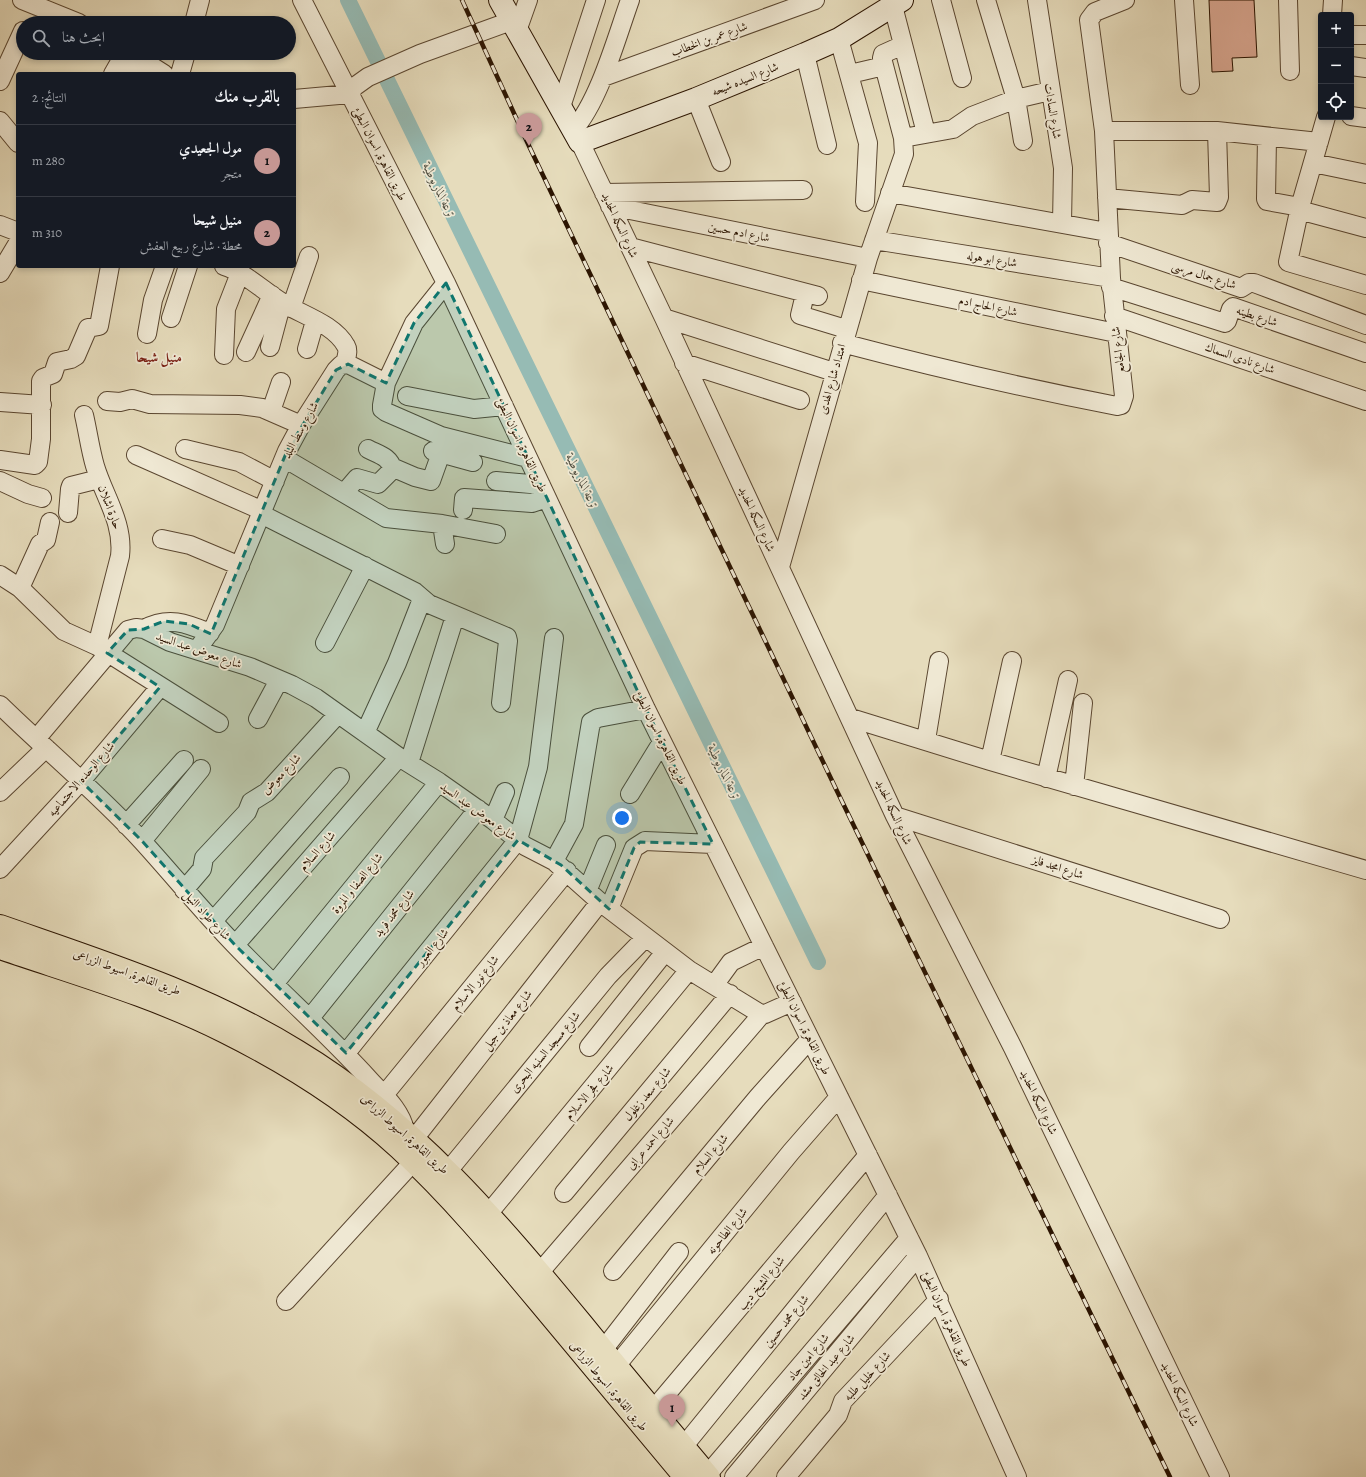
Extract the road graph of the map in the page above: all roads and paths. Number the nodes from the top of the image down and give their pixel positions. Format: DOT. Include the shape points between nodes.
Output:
graph roads {
  1 [pos="200,0"];
  2 [pos="302,0"];
  3 [pos="500,0"];
  4 [pos="528,0"];
  5 [pos="596,0"];
  6 [pos="630,0"];
  7 [pos="815,0"];
  8 [pos="942,0"];
  9 [pos="986,0"];
  10 [pos="1037,0"];
  11 [pos="1125,0"];
  12 [pos="1184,0"];
  13 [pos="1288,0"];
  14 [pos="1332,0"];
  15 [pos="30,3"];
  16 [pos="897,3"];
  17 [pos="64,8"];
  18 [pos="1332,12"];
  19 [pos="28,16"];
  20 [pos="72,16"];
  21 [pos="196,16"];
  22 [pos="514,26"];
  23 [pos="1354,35"];
  24 [pos="1366,35"];
  25 [pos="839,39"];
  26 [pos="903,45"];
  27 [pos="16,46"];
  28 [pos="805,54"];
  29 [pos="121,60"];
  30 [pos="184,60"];
  31 [pos="135,62"];
  32 [pos="884,66"];
  33 [pos="1354,66"];
  34 [pos="1366,68"];
  35 [pos="1290,71"];
  36 [pos="114,72"];
  37 [pos="159,72"];
  38 [pos="181,72"];
  39 [pos="850,74"];
  40 [pos="603,77"];
  41 [pos="962,78"];
  42 [pos="0,81"];
  43 [pos="1190,85"];
  44 [pos="1050,91"];
  45 [pos="350,94"];
  46 [pos="296,99"];
  47 [pos="696,99"];
  48 [pos="1016,99"];
  49 [pos="561,107"];
  50 [pos="1354,116"];
  51 [pos="1366,118"];
  52 [pos="1325,120"];
  53 [pos="2,127"];
  54 [pos="1104,131"];
  55 [pos="1217,132"];
  56 [pos="926,134"];
  57 [pos="576,136"];
  58 [pos="1267,136"];
  59 [pos="903,138"];
  60 [pos="16,141"];
  61 [pos="1023,141"];
  62 [pos="1319,142"];
  63 [pos="827,145"];
  64 [pos="721,162"];
  65 [pos="1313,163"];
  66 [pos="1366,174"];
  67 [pos="803,190"];
  68 [pos="890,193"];
  69 [pos="1107,198"];
  70 [pos="607,199"];
  71 [pos="865,202"];
  72 [pos="1299,208"];
  73 [pos="1062,223"];
  74 [pos="0,225"];
  75 [pos="1366,228"];
  76 [pos="16,231"];
  77 [pos="1108,238"];
  78 [pos="874,240"];
  79 [pos="16,246"];
  80 [pos="630,247"];
  81 [pos="309,256"];
  82 [pos="868,258"];
  83 [pos="110,268"];
  84 [pos="164,268"];
  85 [pos="187,268"];
  86 [pos="229,268"];
  87 [pos="0,273"];
  88 [pos="240,273"];
  89 [pos="861,280"];
  90 [pos="1111,282"];
  91 [pos="446,283"];
  92 [pos="1366,285"];
  93 [pos="281,302"];
  94 [pos="171,318"];
  95 [pos="664,318"];
  96 [pos="315,320"];
  97 [pos="1115,324"];
  98 [pos="1366,326"];
  99 [pos="147,334"];
  100 [pos="844,336"];
  101 [pos="270,347"];
  102 [pos="307,349"];
  103 [pos="246,352"];
  104 [pos="1366,353"];
  105 [pos="224,355"];
  106 [pos="684,362"];
  107 [pos="345,364"];
  108 [pos="834,372"];
  109 [pos="281,382"];
  110 [pos="386,383"];
  111 [pos="407,396"];
  112 [pos="800,400"];
  113 [pos="108,401"];
  114 [pos="1366,401"];
  115 [pos="0,402"];
  116 [pos="42,405"];
  117 [pos="504,406"];
  118 [pos="271,412"];
  119 [pos="84,415"];
  120 [pos="301,425"];
  121 [pos="185,449"];
  122 [pos="368,449"];
  123 [pos="136,455"];
  124 [pos="284,458"];
  125 [pos="528,458"];
  126 [pos="0,460"];
  127 [pos="472,462"];
  128 [pos="392,469"];
  129 [pos="99,479"];
  130 [pos="0,481"];
  131 [pos="275,481"];
  132 [pos="496,481"];
  133 [pos="544,491"];
  134 [pos="345,492"];
  135 [pos="42,498"];
  136 [pos="463,510"];
  137 [pos="68,513"];
  138 [pos="262,513"];
  139 [pos="50,522"];
  140 [pos="442,524"];
  141 [pos="496,534"];
  142 [pos="162,539"];
  143 [pos="445,544"];
  144 [pos="240,566"];
  145 [pos="364,566"];
  146 [pos="780,567"];
  147 [pos="0,575"];
  148 [pos="20,588"];
  149 [pos="422,599"];
  150 [pos="455,616"];
  151 [pos="144,629"];
  152 [pos="210,634"];
  153 [pos="554,638"];
  154 [pos="325,643"];
  155 [pos="102,649"];
  156 [pos="197,650"];
  157 [pos="939,661"];
  158 [pos="1012,661"];
  159 [pos="280,680"];
  160 [pos="1068,680"];
  161 [pos="160,687"];
  162 [pos="501,703"];
  163 [pos="1083,703"];
  164 [pos="1,709"];
  165 [pos="646,709"];
  166 [pos="338,714"];
  167 [pos="851,718"];
  168 [pos="258,719"];
  169 [pos="219,723"];
  170 [pos="365,733"];
  171 [pos="926,740"];
  172 [pos="662,742"];
  173 [pos="41,743"];
  174 [pos="184,760"];
  175 [pos="404,760"];
  176 [pos="990,762"];
  177 [pos="201,769"];
  178 [pos="340,777"];
  179 [pos="1046,778"];
  180 [pos="81,781"];
  181 [pos="439,782"];
  182 [pos="1074,786"];
  183 [pos="0,792"];
  184 [pos="505,792"];
  185 [pos="630,794"];
  186 [pos="478,808"];
  187 [pos="895,816"];
  188 [pos="493,820"];
  189 [pos="126,825"];
  190 [pos="518,840"];
  191 [pos="142,841"];
  192 [pos="713,844"];
  193 [pos="606,845"];
  194 [pos="561,866"];
  195 [pos="0,869"];
  196 [pos="1366,870"];
  197 [pos="184,890"];
  198 [pos="599,900"];
  199 [pos="1220,919"];
  200 [pos="213,921"];
  201 [pos="0,926"];
  202 [pos="646,937"];
  203 [pos="235,945"];
  204 [pos="764,946"];
  205 [pos="0,948"];
  206 [pos="665,952"];
  207 [pos="689,970"];
  208 [pos="274,984"];
  209 [pos="714,984"];
  210 [pos="730,994"];
  211 [pos="792,1002"];
  212 [pos="762,1014"];
  213 [pos="310,1018"];
  214 [pos="810,1039"];
  215 [pos="588,1047"];
  216 [pos="346,1053"];
  217 [pos="384,1096"];
  218 [pos="839,1097"];
  219 [pos="410,1134"];
  220 [pos="868,1155"];
  221 [pos="414,1162"];
  222 [pos="448,1171"];
  223 [pos="564,1193"];
  224 [pos="888,1195"];
  225 [pos="488,1214"];
  226 [pos="909,1238"];
  227 [pos="679,1252"];
  228 [pos="918,1256"];
  229 [pos="613,1271"];
  230 [pos="539,1273"];
  231 [pos="939,1299"];
  232 [pos="286,1301"];
  233 [pos="610,1358"];
  234 [pos="653,1410"];
  235 [pos="683,1447"];
  236 [pos="708,1476"];
  237 [pos="685,1477"];
  238 [pos="734,1477"];
  239 [pos="786,1477"];
  240 [pos="1018,1477"];
  241 [pos="1220,1477"];
  1 -- 21 [label="street"];
  2 -- 45 [label="street, طريق القاهرة, اسوان البطئ"];
  3 -- 22 [label="street"];
  4 -- 22 [label="street"];
  5 -- 49 [label="street"];
  6 -- 40 [label="street"];
  7 -- 40 [label="street, شارع عمر بن الخطاب"];
  8 -- 41 [label="street"];
  9 -- 48 [label="street"];
  10 -- 44 [label="street, شارع السادات"];
  11 -- 54 [label="street, شارع الجامع" via="1095,12 1089,23"];
  12 -- 43 [label="street"];
  13 -- 35 [label="street"];
  14 -- 18 [label="street"];
  15 -- 17 [label="street"];
  15 -- 19 [label="street"];
  16 -- 25 [label="street, شارع السيده شيحه"];
  16 -- 26 [label="street"];
  17 -- 20 [label="street"];
  22 -- 45 [label="street" via="420,54 360,81"];
  22 -- 49 [label="street"];
  23 -- 24 [label="street"];
  25 -- 28 [label="street, شارع السيده شيحه"];
  25 -- 39 [label="street"];
  26 -- 32 [label="street" via="883,54"];
  26 -- 56 [label="street"];
  27 -- 42 [label="street"];
  28 -- 47 [label="street, شارع السيده شيحه"];
  28 -- 63 [label="street"];
  29 -- 36 [label="street"];
  30 -- 38 [label="street"];
  31 -- 37 [label="street"];
  32 -- 39 [label="street"];
  32 -- 59 [label="street, امتداد شارع الهدى"];
  33 -- 34 [label="street"];
  39 -- 71 [label="street" via="868,143"];
  40 -- 57 [label="street"];
  44 -- 48 [label="street"];
  44 -- 73 [label="street, شارع السادات" via="1063,168"];
  45 -- 46 [label="street"];
  45 -- 91 [label="street, طريق القاهرة, اسوان البطئ"];
  47 -- 57 [label="street, شارع السيده شيحه"];
  47 -- 64 [label="street"];
  48 -- 56 [label="street" via="972,116 953,128"];
  48 -- 61 [label="street"];
  49 -- 57 [label="street"];
  50 -- 51 [label="street"];
  52 -- 62 [label="street"];
  53 -- 60 [label="street"];
  54 -- 55 [label="street"];
  54 -- 69 [label="street, شارع الجامع"];
  55 -- 58 [label="street"];
  55 -- 69 [label="street" via="1217,202 1192,200 1182,205"];
  56 -- 59 [label="street"];
  57 -- 70 [label="street, شارع السكه الحديد"];
  58 -- 62 [label="street"];
  58 -- 72 [label="street" via="1266,199 1268,202"];
  59 -- 68 [label="street, امتداد شارع الهدى" via="904,154"];
  62 -- 65 [label="street"];
  65 -- 66 [label="street"];
  65 -- 72 [label="street"];
  67 -- 70 [label="street"];
  68 -- 73 [label="street, شارع جمال مرسى"];
  68 -- 78 [label="street, امتداد شارع الهدى"];
  69 -- 77 [label="street, شارع الجامع"];
  70 -- 80 [label="street, شارع السكه الحديد"];
  70 -- 82 [label="street, شارع ادم حسين"];
  72 -- 75 [label="street"];
  72 -- 92 [label="street" via="1288,262"];
  73 -- 77 [label="street, شارع جمال مرسى"];
  74 -- 76 [label="street"];
  77 -- 90 [label="street, شارع الجامع"];
  77 -- 98 [label="street, شارع جمال مرسى" via="1242,288 1254,283"];
  78 -- 82 [label="street, امتداد شارع الهدى"];
  78 -- 90 [label="street, شارع ابو هوله"];
  79 -- 87 [label="street"];
  80 -- 95 [label="street, شارع السكه الحديد"];
  80 -- 100 [label="street" via="811,295 800,315"];
  81 -- 93 [label="street"];
  82 -- 89 [label="street, امتداد شارع الهدى"];
  83 -- 116 [label="street" via="98,326 88,328 76,356 57,362 53,374 43,378"];
  84 -- 99 [label="street" via="153,300"];
  85 -- 94 [label="street"];
  86 -- 88 [label="street"];
  88 -- 93 [label="street"];
  88 -- 105 [label="street" via="226,309"];
  89 -- 97 [label="street, شارع الحاج ادم"];
  89 -- 100 [label="street, امتداد شارع الهدى"];
  90 -- 97 [label="street, شارع الجامع"];
  90 -- 104 [label="street, شارع بطينه" via="1225,323 1233,308"];
  91 -- 110 [label="street" via="414,323"];
  91 -- 117 [label="street, طريق القاهرة, اسوان البطئ"];
  93 -- 96 [label="street"];
  93 -- 101 [label="street"];
  93 -- 103 [label="street"];
  95 -- 106 [label="street, شارع السكه الحديد"];
  95 -- 108 [label="street"];
  96 -- 102 [label="street"];
  96 -- 107 [label="street" via="332,331 346,346"];
  97 -- 100 [label="street, شارع الجامع" via="1124,396 1121,405 1117,406 950,371"];
  97 -- 114 [label="street, شارع نادى السماك"];
  100 -- 108 [label="street, امتداد شارع الهدى"];
  106 -- 112 [label="street"];
  106 -- 146 [label="street, شارع السكه الحديد"];
  107 -- 110 [label="street"];
  107 -- 120 [label="street, شارع وسط البلد" via="336,370"];
  108 -- 146 [label="street, امتداد شارع الهدى"];
  109 -- 118 [label="street"];
  110 -- 125 [label="street" via="382,405 386,412 441,436"];
  111 -- 117 [label="street" via="474,409"];
  113 -- 118 [label="street" via="120,402 132,398 150,404 240,405"];
  115 -- 116 [label="street"];
  116 -- 126 [label="street" via="37,464"];
  117 -- 125 [label="street, طريق القاهرة, اسوان البطئ"];
  118 -- 120 [label="street"];
  119 -- 129 [label="street, حارة اشلان"];
  120 -- 124 [label="street, شارع وسط البلد"];
  121 -- 131 [label="street" via="239,462"];
  122 -- 128 [label="street" via="387,459"];
  123 -- 138 [label="street" via="175,470"];
  124 -- 131 [label="street, شارع وسط البلد"];
  124 -- 134 [label="street"];
  125 -- 133 [label="street, طريق القاهرة, اسوان البطئ"];
  127 -- 128 [label="street" via="437,452 431,481"];
  128 -- 134 [label="street" via="378,484 357,478"];
  129 -- 137 [label="street" via="71,486"];
  129 -- 155 [label="street, حارة اشلان" via="122,544"];
  130 -- 135 [label="street"];
  131 -- 138 [label="street, شارع وسط البلد"];
  132 -- 133 [label="street"];
  133 -- 136 [label="street" via="532,503 464,498"];
  133 -- 165 [label="street, طريق القاهرة, اسوان البطئ"];
  134 -- 140 [label="street" via="386,518"];
  138 -- 144 [label="street, شارع وسط البلد"];
  138 -- 145 [label="street"];
  139 -- 148 [label="street" via="46,540 40,544"];
  140 -- 141 [label="street"];
  140 -- 143 [label="street"];
  142 -- 144 [label="street" via="190,545"];
  144 -- 152 [label="street, شارع وسط البلد"];
  145 -- 149 [label="street" via="415,592"];
  145 -- 154 [label="street"];
  146 -- 167 [label="street, شارع السكه الحديد"];
  147 -- 148 [label="street"];
  148 -- 155 [label="street" via="64,631"];
  149 -- 150 [label="street"];
  149 -- 170 [label="street"];
  150 -- 162 [label="street" via="508,639"];
  150 -- 175 [label="street"];
  151 -- 152 [label="street" via="159,623 177,621"];
  151 -- 155 [label="street" via="128,630"];
  151 -- 156 [label="street, شارع معوض عبد السيد" via="170,642"];
  152 -- 156 [label="street, شارع وسط البلد"];
  153 -- 190 [label="street" via="538,767"];
  155 -- 161 [label="street"];
  155 -- 173 [label="street"];
  156 -- 159 [label="street, شارع معوض عبد السيد"];
  157 -- 171 [label="street"];
  158 -- 176 [label="street"];
  159 -- 166 [label="street, شارع معوض عبد السيد" via="316,698"];
  159 -- 168 [label="street"];
  160 -- 179 [label="street"];
  161 -- 169 [label="street"];
  161 -- 180 [label="street, شارع الوحده الاجتماعيه"];
  163 -- 182 [label="street"];
  164 -- 173 [label="street, شارع طراد النيل"];
  165 -- 172 [label="street, طريق القاهرة, اسوان البطئ"];
  165 -- 194 [label="street, شارع نور الاسلام" via="598,718 592,722 574,824"];
  166 -- 170 [label="street, شارع معوض عبد السيد"];
  166 -- 197 [label="street, شارع معوض" via="266,792 251,802 247,812 204,858 202,869"];
  167 -- 171 [label="street"];
  167 -- 187 [label="street, شارع السكه الحديد"];
  170 -- 175 [label="street, شارع معوض عبد السيد"];
  171 -- 176 [label="street"];
  172 -- 185 [label="street"];
  172 -- 192 [label="street, طريق القاهرة, اسوان البطئ"];
  173 -- 180 [label="street, شارع طراد النيل"];
  173 -- 183 [label="street"];
  174 -- 189 [label="street"];
  175 -- 181 [label="street, شارع معوض عبد السيد"];
  175 -- 203 [label="street, شارع السلام"];
  176 -- 179 [label="street"];
  177 -- 191 [label="street"];
  178 -- 200 [label="street"];
  179 -- 182 [label="street"];
  180 -- 189 [label="street, شارع طراد النيل"];
  180 -- 195 [label="street, شارع الوحده الاجتماعيه"];
  181 -- 186 [label="street, شارع معوض عبد السيد"];
  181 -- 208 [label="street, شارع الصفا و المروة"];
  182 -- 196 [label="street"];
  184 -- 188 [label="street"];
  186 -- 188 [label="street, شارع معوض عبد السيد"];
  186 -- 213 [label="street, شارع محمد فريد"];
  187 -- 199 [label="street, شارع امجد فايز"];
  187 -- 241 [label="street, شارع السكه الحديد" via="1013,1048"];
  188 -- 190 [label="street, شارع معوض عبد السيد"];
  189 -- 191 [label="street, شارع طراد النيل"];
  190 -- 194 [label="street, شارع معوض عبد السيد"];
  190 -- 216 [label="street, شارع العبور"];
  191 -- 197 [label="street, شارع طراد النيل"];
  192 -- 198 [label="street" via="640,842"];
  192 -- 204 [label="street, طريق القاهرة, اسوان البطئ"];
  193 -- 198 [label="street"];
  194 -- 198 [label="street, شارع معوض عبد السيد"];
  194 -- 217 [label="street, شارع نور الاسلام"];
  197 -- 200 [label="street, شارع طراد النيل"];
  198 -- 202 [label="street, شارع معوض عبد السيد"];
  198 -- 219 [label="street, شارع معاذ بن جبل"];
  200 -- 203 [label="street, شارع طراد النيل"];
  201 -- 219 [label="highway, طريق القاهرة, اسيوط الزراعى" via="154,980 207,1002 268,1034 324,1068"];
  202 -- 206 [label="street, شارع معوض عبد السيد"];
  202 -- 222 [label="street, شارع مسجد السنيه البحرى" via="608,976"];
  203 -- 208 [label="street, شارع طراد النيل"];
  204 -- 209 [label="street" via="731,962"];
  204 -- 211 [label="street, طريق القاهرة, اسوان البطئ"];
  205 -- 221 [label="highway, طريق القاهرة, اسيوط الزراعى" via="162,1003 228,1033 343,1103"];
  206 -- 207 [label="street, شارع معوض عبد السيد"];
  206 -- 215 [label="street"];
  207 -- 209 [label="street, شارع معوض عبد السيد"];
  207 -- 225 [label="street, شارع فجر الاسلام"];
  208 -- 213 [label="street, شارع طراد النيل"];
  209 -- 210 [label="street, شارع معوض عبد السيد"];
  210 -- 212 [label="street, شارع معوض عبد السيد"];
  210 -- 223 [label="street, شارع سعد زغلول"];
  211 -- 212 [label="street"];
  211 -- 214 [label="street, طريق القاهرة, اسوان البطئ"];
  212 -- 230 [label="street, شارع احمد عرابى"];
  213 -- 216 [label="street, شارع طراد النيل"];
  214 -- 218 [label="street, طريق القاهرة, اسوان البطئ"];
  214 -- 229 [label="street, شارع السلام" via="758,1097"];
  216 -- 217 [label="street, شارع طراد النيل"];
  217 -- 219 [label="street, شارع طراد النيل" via="399,1113"];
  218 -- 220 [label="street, طريق القاهرة, اسوان البطئ"];
  218 -- 233 [label="street, شارع الطاحونه"];
  219 -- 222 [label="highway, طريق القاهرة, اسيوط الزراعى"];
  220 -- 224 [label="street, طريق القاهرة, اسوان البطئ"];
  220 -- 234 [label="street, شارع الشيخ ديب"];
  221 -- 232 [label="street"];
  221 -- 237 [label="highway, طريق القاهرة, اسيوط الزراعى" via="497,1252"];
  222 -- 225 [label="highway, طريق القاهرة, اسيوط الزراعى"];
  224 -- 226 [label="street, طريق القاهرة, اسوان البطئ"];
  224 -- 235 [label="street, شارع محمد حسين"];
  225 -- 230 [label="highway, طريق القاهرة, اسيوط الزراعى"];
  226 -- 228 [label="street, طريق القاهرة, اسوان البطئ"];
  226 -- 236 [label="street, شارع امين جاد"];
  227 -- 233 [label="street"];
  228 -- 231 [label="street, طريق القاهرة, اسوان البطئ"];
  228 -- 238 [label="street, شارع عبد الخالق مشد"];
  230 -- 233 [label="highway, طريق القاهرة, اسيوط الزراعى"];
  231 -- 239 [label="street, شارع خليل طلبه" via="843,1401 838,1415"];
  231 -- 240 [label="street, طريق القاهرة, اسوان البطئ"];
  233 -- 234 [label="highway, طريق القاهرة, اسيوط الزراعى"];
  234 -- 235 [label="highway, طريق القاهرة, اسيوط الزراعى"];
  235 -- 236 [label="highway, طريق القاهرة, اسيوط الزراعى"];
}
